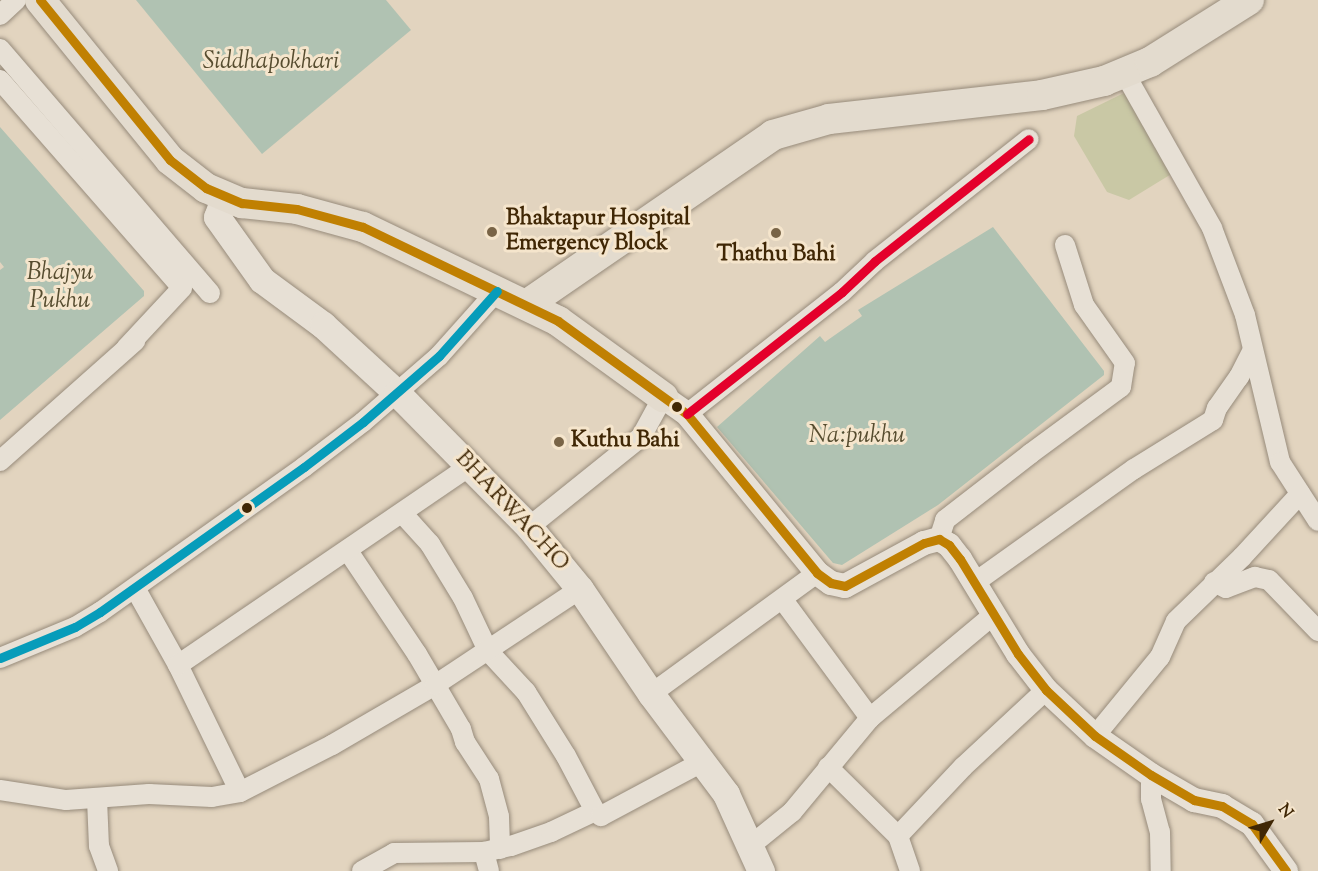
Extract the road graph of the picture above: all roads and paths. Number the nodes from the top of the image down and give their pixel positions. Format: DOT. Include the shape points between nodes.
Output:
graph roads {
  1 [pos="16,0"];
  2 [pos="40,0"];
  3 [pos="1249,0"];
  4 [pos="0,15"];
  5 [pos="0,49"];
  6 [pos="1125,74"];
  7 [pos="0,80"];
  8 [pos="1029,139"];
  9 [pos="224,198"];
  10 [pos="1065,245"];
  11 [pos="497,291"];
  12 [pos="526,306"];
  13 [pos="126,348"];
  14 [pos="1253,350"];
  15 [pos="397,393"];
  16 [pos="675,405"];
  17 [pos="0,461"];
  18 [pos="470,466"];
  19 [pos="1300,494"];
  20 [pos="402,513"];
  21 [pos="1318,521"];
  22 [pos="529,527"];
  23 [pos="939,539"];
  24 [pos="348,551"];
  25 [pos="817,573"];
  26 [pos="1214,582"];
  27 [pos="974,583"];
  28 [pos="135,588"];
  29 [pos="580,589"];
  30 [pos="783,600"];
  31 [pos="993,615"];
  32 [pos="1318,631"];
  33 [pos="488,651"];
  34 [pos="0,658"];
  35 [pos="178,665"];
  36 [pos="435,685"];
  37 [pos="1046,690"];
  38 [pos="651,693"];
  39 [pos="870,718"];
  40 [pos="1095,736"];
  41 [pos="702,762"];
  42 [pos="828,767"];
  43 [pos="1151,775"];
  44 [pos="0,790"];
  45 [pos="240,792"];
  46 [pos="97,799"];
  47 [pos="595,811"];
  48 [pos="898,836"];
  49 [pos="750,846"];
  50 [pos="491,857"];
  51 [pos="108,871"];
  52 [pos="362,871"];
  53 [pos="761,871"];
  54 [pos="910,871"];
  55 [pos="1161,871"];
  56 [pos="1286,871"];
  1 -- 4 [label="street"];
  2 -- 9 [label="main road" via="170,160"];
  3 -- 6 [label="main road"];
  5 -- 13 [label="street" via="207,290"];
  6 -- 12 [label="main road" via="1042,95 829,119 773,135"];
  6 -- 14 [label="street" via="1212,228 1245,315"];
  7 -- 13 [label="street" via="182,288"];
  8 -- 16 [label="street" via="875,261 842,292"];
  9 -- 11 [label="main road" via="297,209 363,227"];
  9 -- 15 [label="main road, BHARWACHO" via="217,217 262,280 316,319"];
  10 -- 23 [label="street" via="1084,305 1125,363 1121,387 945,520"];
  11 -- 12 [label="main road"];
  11 -- 15 [label="street" via="439,356"];
  12 -- 16 [label="main road" via="558,321"];
  13 -- 17 [label="street"];
  14 -- 19 [label="street" via="1280,462"];
  14 -- 27 [label="street" via="1213,420 1125,475"];
  15 -- 18 [label="main road, BHARWACHO"];
  15 -- 28 [label="street" via="303,467"];
  16 -- 22 [label="street"];
  16 -- 25 [label="street"];
  18 -- 20 [label="street"];
  18 -- 22 [label="main road, BHARWACHO"];
  19 -- 21 [label="street"];
  19 -- 26 [label="street"];
  20 -- 24 [label="street"];
  20 -- 33 [label="street" via="430,544 463,598"];
  22 -- 29 [label="main road, BHARWACHO"];
  23 -- 25 [label="street" via="924,543 844,586"];
  23 -- 27 [label="street" via="949,544"];
  24 -- 35 [label="street"];
  24 -- 36 [label="street"];
  25 -- 30 [label="street"];
  26 -- 32 [label="street" via="1226,588 1255,577 1269,580"];
  26 -- 40 [label="street" via="1176,621 1160,657"];
  27 -- 31 [label="street"];
  28 -- 34 [label="street" via="75,627"];
  28 -- 35 [label="street"];
  29 -- 33 [label="street"];
  29 -- 38 [label="main road, BHARWACHO"];
  30 -- 38 [label="street"];
  30 -- 39 [label="street"];
  31 -- 37 [label="street"];
  31 -- 39 [label="street"];
  33 -- 36 [label="street"];
  33 -- 47 [label="street" via="526,692"];
  35 -- 45 [label="street"];
  36 -- 45 [label="street" via="332,745"];
  36 -- 50 [label="street" via="489,779 499,817"];
  37 -- 40 [label="street"];
  37 -- 48 [label="street" via="963,767"];
  38 -- 41 [label="main road, BHARWACHO"];
  39 -- 42 [label="street"];
  40 -- 43 [label="street"];
  41 -- 47 [label="street" via="601,816"];
  41 -- 49 [label="main road, BHARWACHO" via="726,794"];
  42 -- 48 [label="street"];
  42 -- 49 [label="street" via="792,812"];
  43 -- 55 [label="street" via="1151,799 1160,832"];
  43 -- 56 [label="street" via="1194,800 1222,806 1252,824"];
  44 -- 46 [label="street" via="66,800"];
  45 -- 46 [label="street" via="212,797 149,794"];
  46 -- 51 [label="street" via="99,846"];
  47 -- 50 [label="street"];
  48 -- 54 [label="street"];
  49 -- 53 [label="main road, BHARWACHO"];
  50 -- 52 [label="street" via="394,853"];
}
